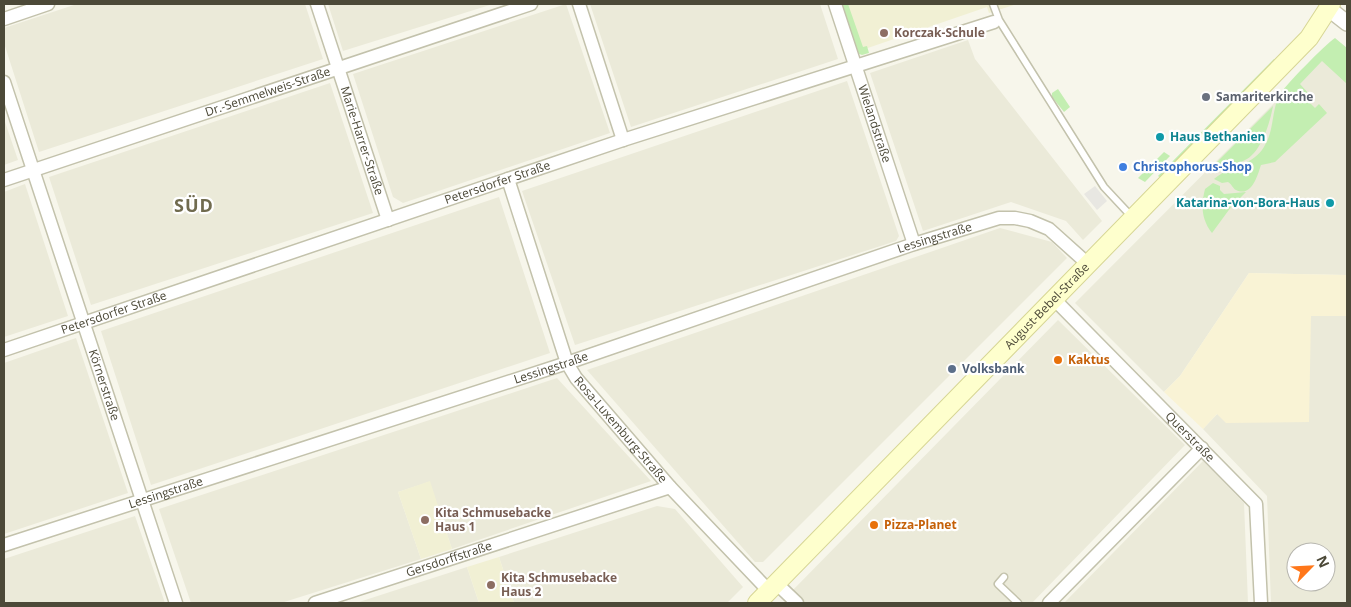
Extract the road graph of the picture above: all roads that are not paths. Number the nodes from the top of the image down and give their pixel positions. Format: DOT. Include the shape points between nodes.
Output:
graph roads {
  1 [pos="48,4"];
  2 [pos="317,4"];
  3 [pos="531,4"];
  4 [pos="579,4"];
  5 [pos="835,4"];
  6 [pos="993,4"];
  7 [pos="1330,6"];
  8 [pos="4,19"];
  9 [pos="994,22"];
  10 [pos="1347,23"];
  11 [pos="855,66"];
  12 [pos="338,68"];
  13 [pos="4,82"];
  14 [pos="624,140"];
  15 [pos="33,170"];
  16 [pos="4,180"];
  17 [pos="508,180"];
  18 [pos="1133,218"];
  19 [pos="388,220"];
  20 [pos="914,244"];
  21 [pos="1088,264"];
  22 [pos="1053,298"];
  23 [pos="83,323"];
  24 [pos="4,350"];
  25 [pos="567,363"];
  26 [pos="1202,448"];
  27 [pos="670,487"];
  28 [pos="141,499"];
  29 [pos="4,545"];
  30 [pos="1004,577"];
  31 [pos="768,592"];
  32 [pos="176,603"];
  33 [pos="315,603"];
  34 [pos="797,603"];
  35 [pos="1018,603"];
  36 [pos="1049,603"];
  37 [pos="1261,603"];
  1 -- 8 [label="street"];
  2 -- 12 [label="street, Marie-Harrer-Straße"];
  3 -- 12 [label="street, Dr.-Semmelweis-Straße"];
  4 -- 14 [label="street"];
  5 -- 11 [label="street, Wielandstraße"];
  6 -- 18 [label="lane" via="998,20 1104,187"];
  7 -- 10 [label="street"];
  7 -- 18 [label="main road, August-Bebel-Straße" via="1309,38"];
  9 -- 11 [label="street, Petersdorfer Straße"];
  11 -- 14 [label="street, Petersdorfer Straße"];
  11 -- 20 [label="street, Wielandstraße"];
  12 -- 15 [label="street, Dr.-Semmelweis-Straße"];
  12 -- 19 [label="street, Marie-Harrer-Straße"];
  13 -- 15 [label="street, Körnerstraße"];
  14 -- 17 [label="street, Petersdorfer Straße"];
  15 -- 16 [label="street, Dr.-Semmelweis-Straße"];
  15 -- 23 [label="street, Körnerstraße"];
  17 -- 19 [label="street, Petersdorfer Straße"];
  17 -- 25 [label="street, Rosa-Luxemburg-Straße"];
  18 -- 21 [label="main road, August-Bebel-Straße"];
  19 -- 23 [label="street, Petersdorfer Straße"];
  20 -- 21 [label="street, Lessingstraße" via="999,218 1015,218 1049,229"];
  20 -- 25 [label="street, Lessingstraße"];
  21 -- 22 [label="main road, August-Bebel-Straße"];
  22 -- 26 [label="street, Querstraße"];
  22 -- 31 [label="main road, August-Bebel-Straße"];
  23 -- 24 [label="street, Petersdorfer Straße"];
  23 -- 28 [label="street, Körnerstraße"];
  25 -- 27 [label="street, Rosa-Luxemburg-Straße" via="576,378"];
  25 -- 28 [label="street, Lessingstraße"];
  26 -- 36 [label="street"];
  26 -- 37 [label="street, Querstraße" via="1256,504"];
  27 -- 31 [label="street, Rosa-Luxemburg-Straße"];
  27 -- 33 [label="street, Gersdorffstraße"];
  28 -- 29 [label="street, Lessingstraße"];
  28 -- 32 [label="street, Körnerstraße"];
  30 -- 35 [label="lane" via="998,584"];
  31 -- 34 [label="street, Rosa-Luxemburg-Straße"];
}
